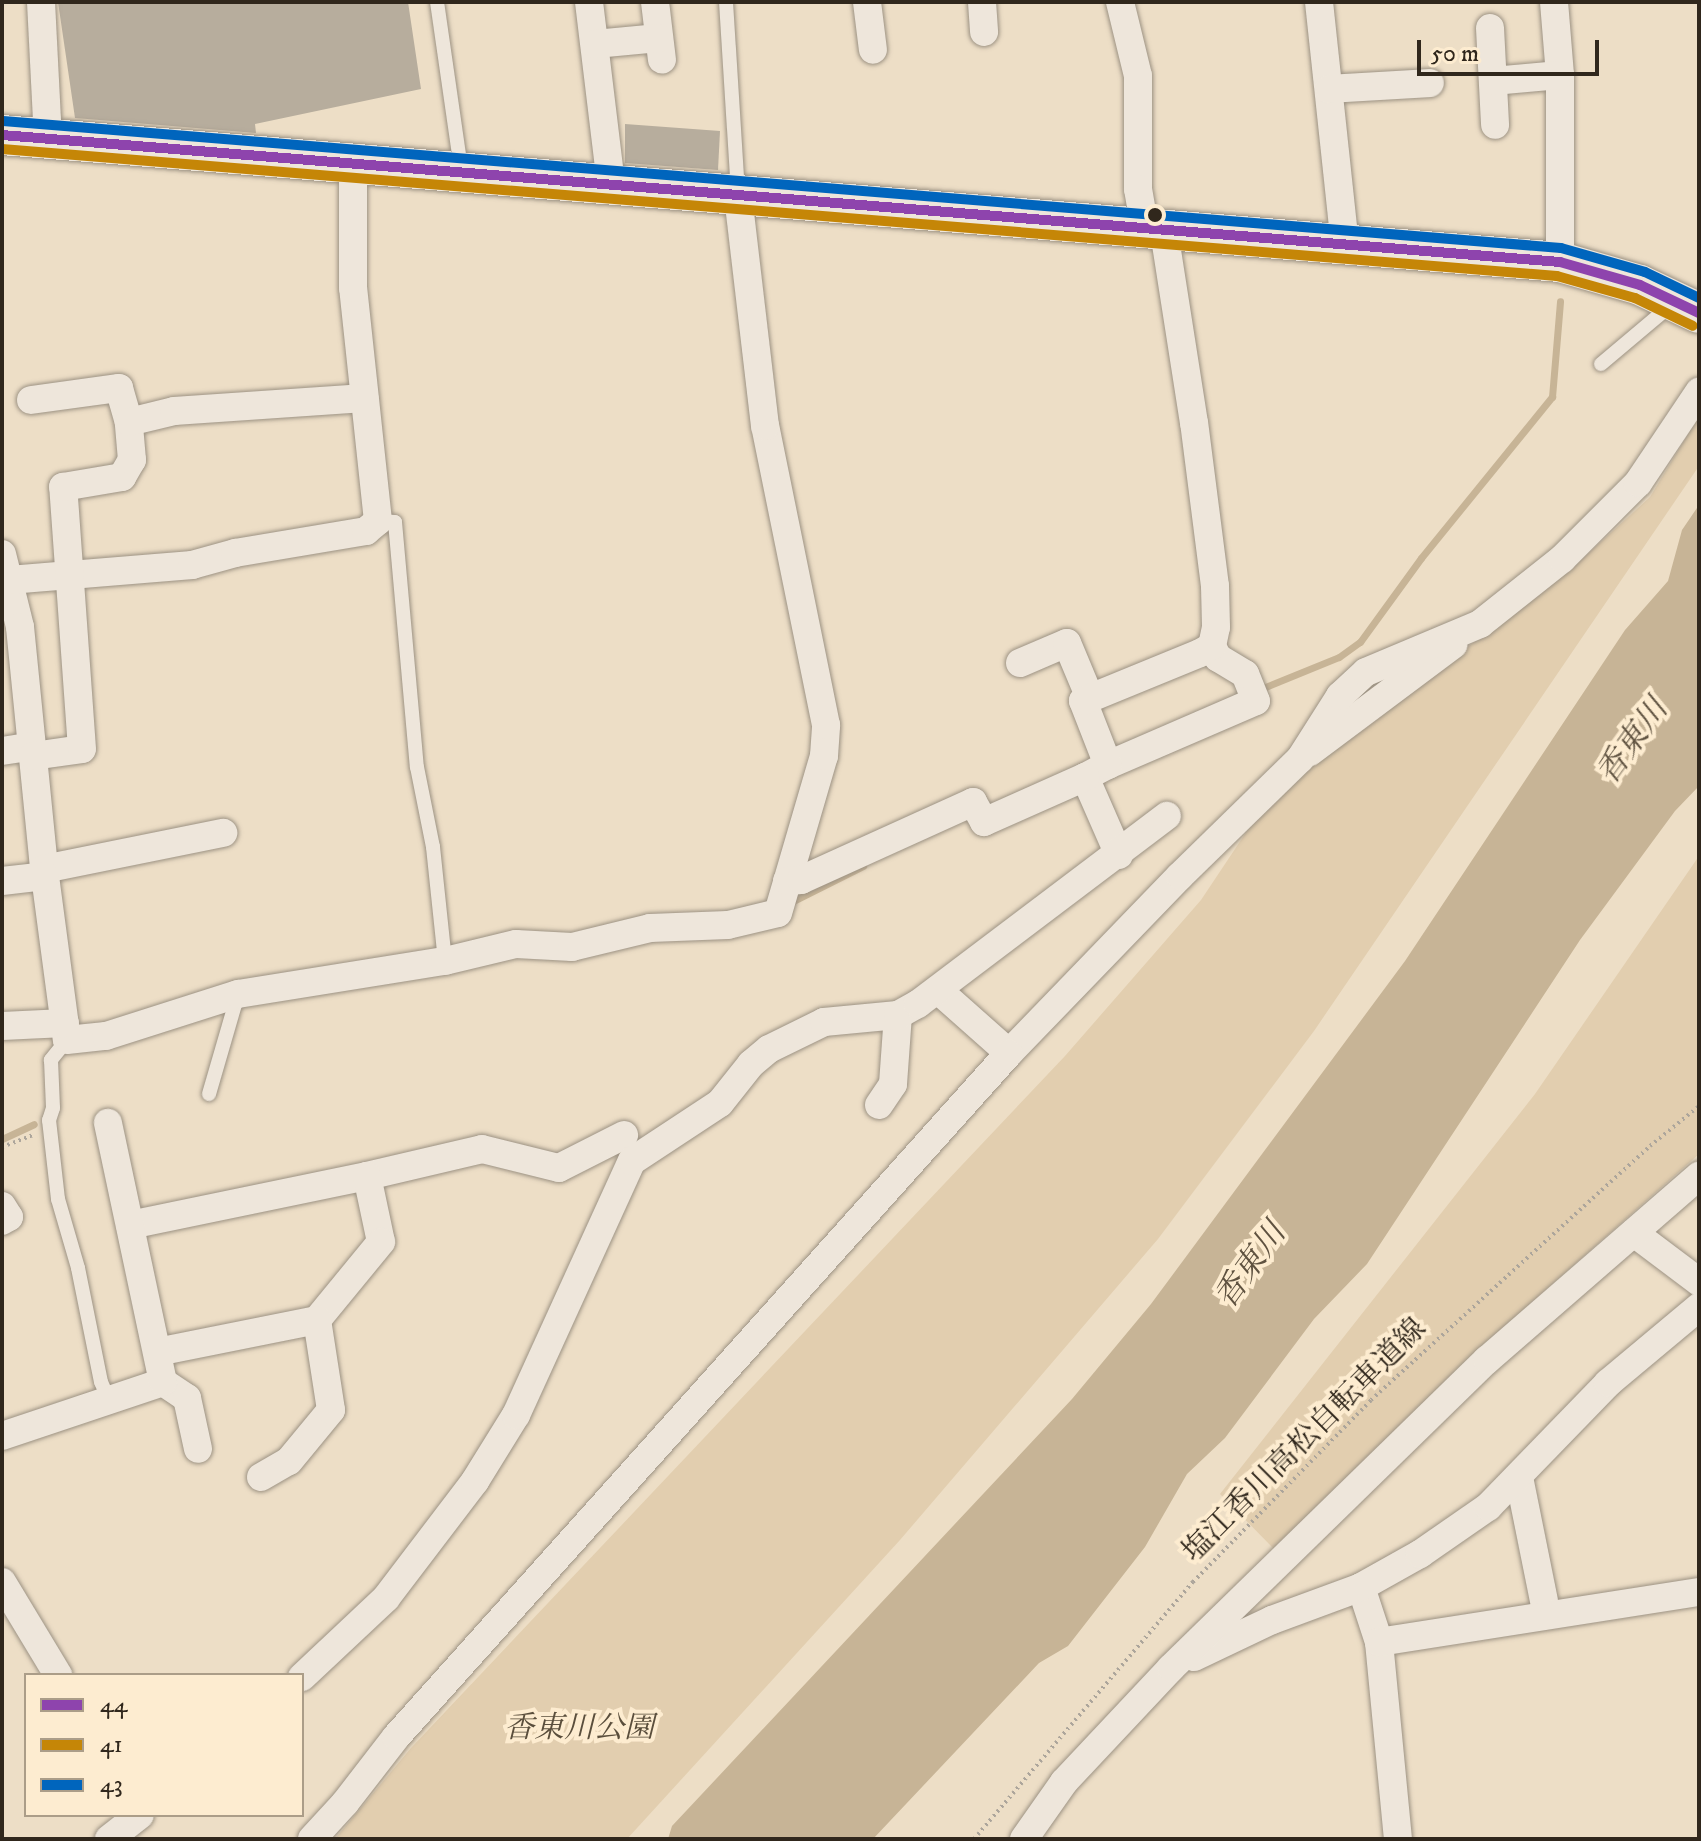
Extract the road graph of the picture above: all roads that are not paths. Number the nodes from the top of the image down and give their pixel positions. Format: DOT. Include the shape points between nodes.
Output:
graph roads {
  1 [pos="41,2"];
  2 [pos="437,2"];
  3 [pos="589,2"];
  4 [pos="655,2"];
  5 [pos="726,2"];
  6 [pos="867,2"];
  7 [pos="982,2"];
  8 [pos="1120,2"];
  9 [pos="1319,2"];
  10 [pos="1554,2"];
  11 [pos="1490,28"];
  12 [pos="984,32"];
  13 [pos="595,44"];
  14 [pos="873,50"];
  15 [pos="1560,75"];
  16 [pos="1493,81"];
  17 [pos="1430,83"];
  18 [pos="1329,89"];
  19 [pos="1495,125"];
  20 [pos="2,135"];
  21 [pos="48,139"];
  22 [pos="353,164"];
  23 [pos="461,173"];
  24 [pos="611,185"];
  25 [pos="738,196"];
  26 [pos="1155,230"];
  27 [pos="1345,244"];
  28 [pos="1560,262"];
  29 [pos="1687,307"];
  30 [pos="1601,364"];
  31 [pos="1699,392"];
  32 [pos="365,398"];
  33 [pos="31,400"];
  34 [pos="129,422"];
  35 [pos="378,521"];
  36 [pos="6,567"];
  37 [pos="71,576"];
  38 [pos="1212,646"];
  39 [pos="1020,663"];
  40 [pos="1090,698"];
  41 [pos="2,751"];
  42 [pos="32,751"];
  43 [pos="1101,763"];
  44 [pos="1167,816"];
  45 [pos="223,833"];
  46 [pos="1119,855"];
  47 [pos="45,873"];
  48 [pos="2,881"];
  49 [pos="784,896"];
  50 [pos="445,954"];
  51 [pos="938,990"];
  52 [pos="238,994"];
  53 [pos="898,1015"];
  54 [pos="2,1026"];
  55 [pos="66,1032"];
  56 [pos="1009,1053"];
  57 [pos="209,1094"];
  58 [pos="879,1105"];
  59 [pos="108,1123"];
  60 [pos="624,1135"];
  61 [pos="367,1176"];
  62 [pos="1699,1176"];
  63 [pos="2,1206"];
  64 [pos="2,1221"];
  65 [pos="130,1225"];
  66 [pos="1634,1233"];
  67 [pos="1699,1282"];
  68 [pos="1699,1307"];
  69 [pos="317,1320"];
  70 [pos="157,1352"];
  71 [pos="163,1382"];
  72 [pos="109,1400"];
  73 [pos="2,1436"];
  74 [pos="198,1449"];
  75 [pos="261,1477"];
  76 [pos="1519,1477"];
  77 [pos="2,1582"];
  78 [pos="1361,1587"];
  79 [pos="1699,1592"];
  80 [pos="1544,1601"];
  81 [pos="1379,1642"];
  82 [pos="1171,1668"];
  83 [pos="57,1673"];
  84 [pos="304,1675"];
  85 [pos="137,1817"];
  86 [pos="109,1839"];
  87 [pos="312,1839"];
  88 [pos="1024,1839"];
  89 [pos="1398,1839"];
  1 -- 21 [label="street"];
  2 -- 23 [label="lane"];
  3 -- 13 [label="street"];
  4 -- 13 [label="street" via="660,49"];
  5 -- 25 [label="lane"];
  6 -- 14 [label="street"];
  7 -- 12 [label="street"];
  8 -- 26 [label="street" via="1138,76 1138,189"];
  9 -- 18 [label="street"];
  10 -- 15 [label="street"];
  11 -- 16 [label="street"];
  13 -- 24 [label="street"];
  15 -- 16 [label="street"];
  15 -- 28 [label="street"];
  16 -- 19 [label="street"];
  17 -- 18 [label="street"];
  18 -- 27 [label="street"];
  20 -- 21 [label="main road"];
  21 -- 22 [label="main road"];
  22 -- 23 [label="main road"];
  22 -- 32 [label="street" via="353,288"];
  23 -- 24 [label="main road"];
  24 -- 25 [label="main road"];
  25 -- 26 [label="main road"];
  25 -- 49 [label="street" via="765,426 826,725 824,756"];
  26 -- 27 [label="main road"];
  26 -- 38 [label="street" via="1194,423 1215,586"];
  27 -- 28 [label="main road"];
  28 -- 29 [label="main road" via="1640,285"];
  29 -- 30 [label="lane"];
  31 -- 56 [label="street" via="1638,483 1562,559 1480,624 1366,672 1340,696 1300,759"];
  32 -- 34 [label="street" via="174,411"];
  32 -- 35 [label="street"];
  33 -- 34 [label="street" via="119,388"];
  34 -- 37 [label="street" via="132,460 122,477 63,487"];
  35 -- 37 [label="street" via="366,531 192,565"];
  35 -- 50 [label="lane" via="395,522 417,767"];
  36 -- 37 [label="street"];
  36 -- 42 [label="street" via="20,627"];
  37 -- 42 [label="street" via="82,749"];
  38 -- 40 [label="street"];
  38 -- 43 [label="street" via="1218,658 1245,674 1256,701"];
  39 -- 40 [label="street" via="1067,643"];
  40 -- 43 [label="street" via="1083,701"];
  41 -- 42 [label="street"];
  42 -- 47 [label="street"];
  43 -- 46 [label="street"];
  43 -- 49 [label="street" via="984,822 973,802 801,880"];
  44 -- 46 [label="street"];
  45 -- 47 [label="street"];
  46 -- 51 [label="street"];
  47 -- 48 [label="street"];
  47 -- 55 [label="street"];
  49 -- 50 [label="street" via="778,913 728,925 650,928 572,947 516,944"];
  50 -- 52 [label="street"];
  51 -- 53 [label="street"];
  51 -- 56 [label="street"];
  52 -- 55 [label="street" via="106,1036"];
  52 -- 57 [label="lane"];
  53 -- 58 [label="street" via="893,1084"];
  53 -- 84 [label="street" via="824,1022 769,1049 720,1103 632,1161 516,1415 475,1481 386,1598"];
  54 -- 55 [label="street"];
  55 -- 72 [label="lane" via="51,1060 49,1120 58,1199"];
  56 -- 87 [label="street" via="396,1737"];
  59 -- 65 [label="street"];
  60 -- 61 [label="street" via="559,1168 482,1149"];
  61 -- 65 [label="street"];
  61 -- 69 [label="street" via="381,1242"];
  62 -- 66 [label="street"];
  63 -- 64 [label="street" via="9,1217"];
  65 -- 70 [label="street"];
  66 -- 67 [label="street"];
  66 -- 82 [label="street" via="1487,1360"];
  68 -- 76 [label="street" via="1608,1383"];
  69 -- 70 [label="street"];
  69 -- 75 [label="street" via="331,1410 289,1461"];
  70 -- 71 [label="street"];
  71 -- 72 [label="street"];
  71 -- 74 [label="street" via="187,1398"];
  72 -- 73 [label="street"];
  76 -- 78 [label="street" via="1488,1507"];
  76 -- 80 [label="street"];
  77 -- 83 [label="street"];
  78 -- 81 [label="street"];
  78 -- 82 [label="street" via="1272,1620"];
  79 -- 81 [label="street"];
  81 -- 89 [label="street"];
  82 -- 88 [label="street" via="1064,1782"];
  85 -- 86 [label="street"];
}
